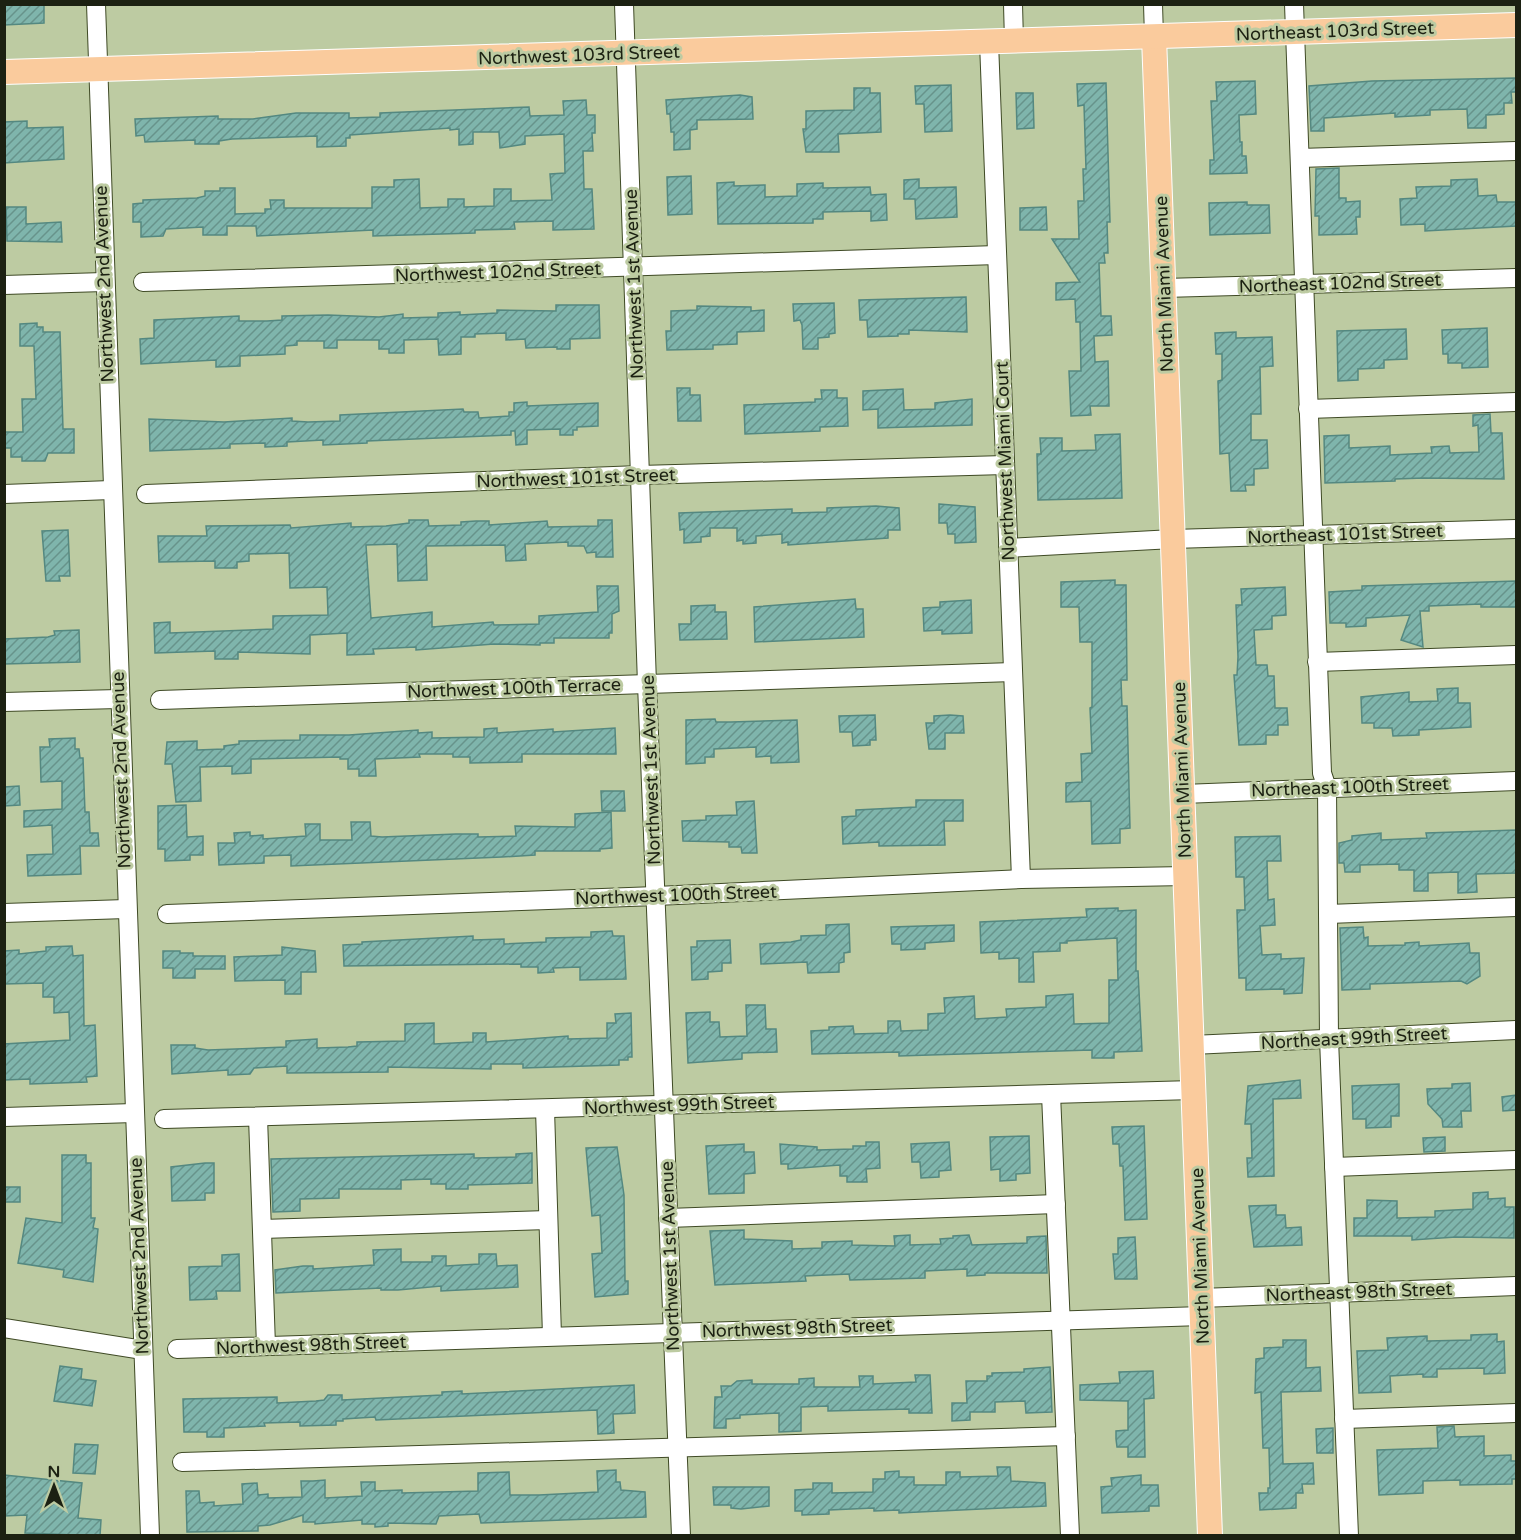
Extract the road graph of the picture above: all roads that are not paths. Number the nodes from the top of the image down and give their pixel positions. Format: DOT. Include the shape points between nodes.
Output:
graph roads {
  1 [pos="96,4"];
  2 [pos="624,4"];
  3 [pos="1012,4"];
  4 [pos="1153,4"];
  5 [pos="1294,4"];
  6 [pos="1516,26"];
  7 [pos="1295,33"];
  8 [pos="1154,37"];
  9 [pos="989,42"];
  10 [pos="1014,42"];
  11 [pos="625,54"];
  12 [pos="98,69"];
  13 [pos="4,72"];
  14 [pos="1516,150"];
  15 [pos="1300,158"];
  16 [pos="997,255"];
  17 [pos="633,268"];
  18 [pos="1516,278"];
  19 [pos="104,282"];
  20 [pos="142,282"];
  21 [pos="1304,284"];
  22 [pos="4,285"];
  23 [pos="1164,288"];
  24 [pos="1516,402"];
  25 [pos="1308,409"];
  26 [pos="1005,465"];
  27 [pos="640,475"];
  28 [pos="111,490"];
  29 [pos="4,494"];
  30 [pos="146,494"];
  31 [pos="1516,529"];
  32 [pos="1312,535"];
  33 [pos="1173,539"];
  34 [pos="1008,548"];
  35 [pos="1516,655"];
  36 [pos="1317,662"];
  37 [pos="1012,672"];
  38 [pos="647,684"];
  39 [pos="118,699"];
  40 [pos="160,700"];
  41 [pos="4,702"];
  42 [pos="1516,781"];
  43 [pos="1326,788"];
  44 [pos="1183,794"];
  45 [pos="1186,876"];
  46 [pos="1021,879"];
  47 [pos="656,896"];
  48 [pos="1516,907"];
  49 [pos="126,909"];
  50 [pos="4,913"];
  51 [pos="167,914"];
  52 [pos="1328,914"];
  53 [pos="1516,1030"];
  54 [pos="1329,1039"];
  55 [pos="1192,1045"];
  56 [pos="1194,1090"];
  57 [pos="1051,1094"];
  58 [pos="664,1105"];
  59 [pos="545,1109"];
  60 [pos="134,1113"];
  61 [pos="4,1116"];
  62 [pos="258,1118"];
  63 [pos="164,1119"];
  64 [pos="1516,1160"];
  65 [pos="1334,1167"];
  66 [pos="1056,1204"];
  67 [pos="668,1218"];
  68 [pos="548,1220"];
  69 [pos="262,1230"];
  70 [pos="1516,1286"];
  71 [pos="1339,1293"];
  72 [pos="1202,1307"];
  73 [pos="1061,1320"];
  74 [pos="4,1328"];
  75 [pos="673,1332"];
  76 [pos="552,1336"];
  77 [pos="266,1346"];
  78 [pos="177,1349"];
  79 [pos="143,1350"];
  80 [pos="1516,1413"];
  81 [pos="1344,1419"];
  82 [pos="1066,1436"];
  83 [pos="677,1448"];
  84 [pos="183,1462"];
  85 [pos="150,1536"];
  86 [pos="681,1536"];
  87 [pos="1070,1536"];
  88 [pos="1210,1536"];
  89 [pos="1349,1536"];
  1 -- 12 [label="street, Northwest 2nd Avenue"];
  2 -- 11 [label="street, Northwest 1st Avenue"];
  3 -- 10 [label="street"];
  4 -- 8 [label="street, North Miami Avenue"];
  5 -- 7 [label="street"];
  6 -- 7 [label="main road, Northeast 103rd Street"];
  7 -- 8 [label="main road, Northeast 103rd Street"];
  7 -- 15 [label="street"];
  8 -- 10 [label="main road, Northwest 103rd Street"];
  8 -- 23 [label="main road, North Miami Avenue"];
  9 -- 10 [label="main road, Northwest 103rd Street"];
  9 -- 11 [label="main road, Northwest 103rd Street"];
  9 -- 16 [label="street, Northwest Miami Court"];
  11 -- 12 [label="main road, Northwest 103rd Street"];
  11 -- 17 [label="street, Northwest 1st Avenue"];
  12 -- 13 [label="main road, Northwest 103rd Street"];
  12 -- 19 [label="street, Northwest 2nd Avenue"];
  14 -- 15 [label="street"];
  15 -- 21 [label="street"];
  16 -- 17 [label="street, Northwest 102nd Street"];
  16 -- 26 [label="street, Northwest Miami Court"];
  17 -- 20 [label="street, Northwest 102nd Street"];
  17 -- 27 [label="street, Northwest 1st Avenue"];
  18 -- 21 [label="street, Northeast 102nd Street"];
  19 -- 22 [label="street"];
  19 -- 28 [label="street, Northwest 2nd Avenue"];
  21 -- 23 [label="street, Northeast 102nd Street"];
  21 -- 25 [label="street"];
  23 -- 33 [label="main road, North Miami Avenue"];
  24 -- 25 [label="street"];
  25 -- 32 [label="street"];
  26 -- 27 [label="street, Northwest 101st Street"];
  26 -- 34 [label="street, Northwest Miami Court"];
  27 -- 30 [label="street, Northwest 101st Street"];
  27 -- 38 [label="street, Northwest 1st Avenue"];
  28 -- 29 [label="street"];
  28 -- 39 [label="street, Northwest 2nd Avenue"];
  31 -- 32 [label="street, Northeast 101st Street"];
  32 -- 33 [label="street, Northeast 101st Street"];
  32 -- 36 [label="street"];
  33 -- 34 [label="street"];
  33 -- 44 [label="main road, North Miami Avenue"];
  34 -- 37 [label="street, Northwest Miami Court"];
  35 -- 36 [label="street"];
  36 -- 43 [label="street"];
  37 -- 38 [label="street, Northwest 100th Terrace"];
  37 -- 46 [label="street, Northwest Miami Court"];
  38 -- 40 [label="street, Northwest 100th Terrace"];
  38 -- 47 [label="street, Northwest 1st Avenue"];
  39 -- 41 [label="street"];
  39 -- 49 [label="street, Northwest 2nd Avenue"];
  42 -- 43 [label="street, Northeast 100th Street"];
  43 -- 44 [label="street, Northeast 100th Street"];
  43 -- 52 [label="street"];
  44 -- 45 [label="main road, North Miami Avenue"];
  45 -- 46 [label="street, Northwest 100th Street"];
  45 -- 55 [label="main road, North Miami Avenue"];
  46 -- 47 [label="street, Northwest 100th Street"];
  47 -- 51 [label="street, Northwest 100th Street"];
  47 -- 58 [label="street, Northwest 1st Avenue"];
  48 -- 52 [label="street"];
  49 -- 50 [label="street"];
  49 -- 60 [label="street, Northwest 2nd Avenue"];
  52 -- 54 [label="street"];
  53 -- 54 [label="street, Northeast 99th Street"];
  54 -- 55 [label="street, Northeast 99th Street"];
  54 -- 65 [label="street"];
  55 -- 56 [label="main road, North Miami Avenue"];
  56 -- 57 [label="street, Northwest 99th Street"];
  56 -- 72 [label="main road, North Miami Avenue"];
  57 -- 58 [label="street, Northwest 99th Street"];
  57 -- 66 [label="street"];
  58 -- 59 [label="street, Northwest 99th Street"];
  58 -- 67 [label="street, Northwest 1st Avenue"];
  59 -- 62 [label="street, Northwest 99th Street"];
  59 -- 68 [label="street"];
  60 -- 61 [label="street"];
  60 -- 79 [label="street, Northwest 2nd Avenue"];
  62 -- 63 [label="street, Northwest 99th Street"];
  62 -- 69 [label="street"];
  64 -- 65 [label="street"];
  65 -- 71 [label="street"];
  66 -- 67 [label="street"];
  66 -- 73 [label="street"];
  67 -- 75 [label="street, Northwest 1st Avenue"];
  68 -- 69 [label="street"];
  68 -- 76 [label="street"];
  69 -- 77 [label="street"];
  70 -- 71 [label="street, Northeast 98th Street"];
  71 -- 72 [label="street, Northeast 98th Street"];
  71 -- 81 [label="street"];
  72 -- 73 [label="street, Northwest 98th Street"];
  72 -- 88 [label="main road, North Miami Avenue"];
  73 -- 75 [label="street, Northwest 98th Street"];
  73 -- 82 [label="street"];
  74 -- 79 [label="street"];
  75 -- 76 [label="street, Northwest 98th Street"];
  75 -- 83 [label="street, Northwest 1st Avenue"];
  76 -- 77 [label="street, Northwest 98th Street"];
  77 -- 78 [label="street, Northwest 98th Street"];
  79 -- 85 [label="street, Northwest 2nd Avenue"];
  80 -- 81 [label="street"];
  81 -- 89 [label="street"];
  82 -- 83 [label="street"];
  82 -- 87 [label="street"];
  83 -- 84 [label="street"];
  83 -- 86 [label="street, Northwest 1st Avenue"];
}
